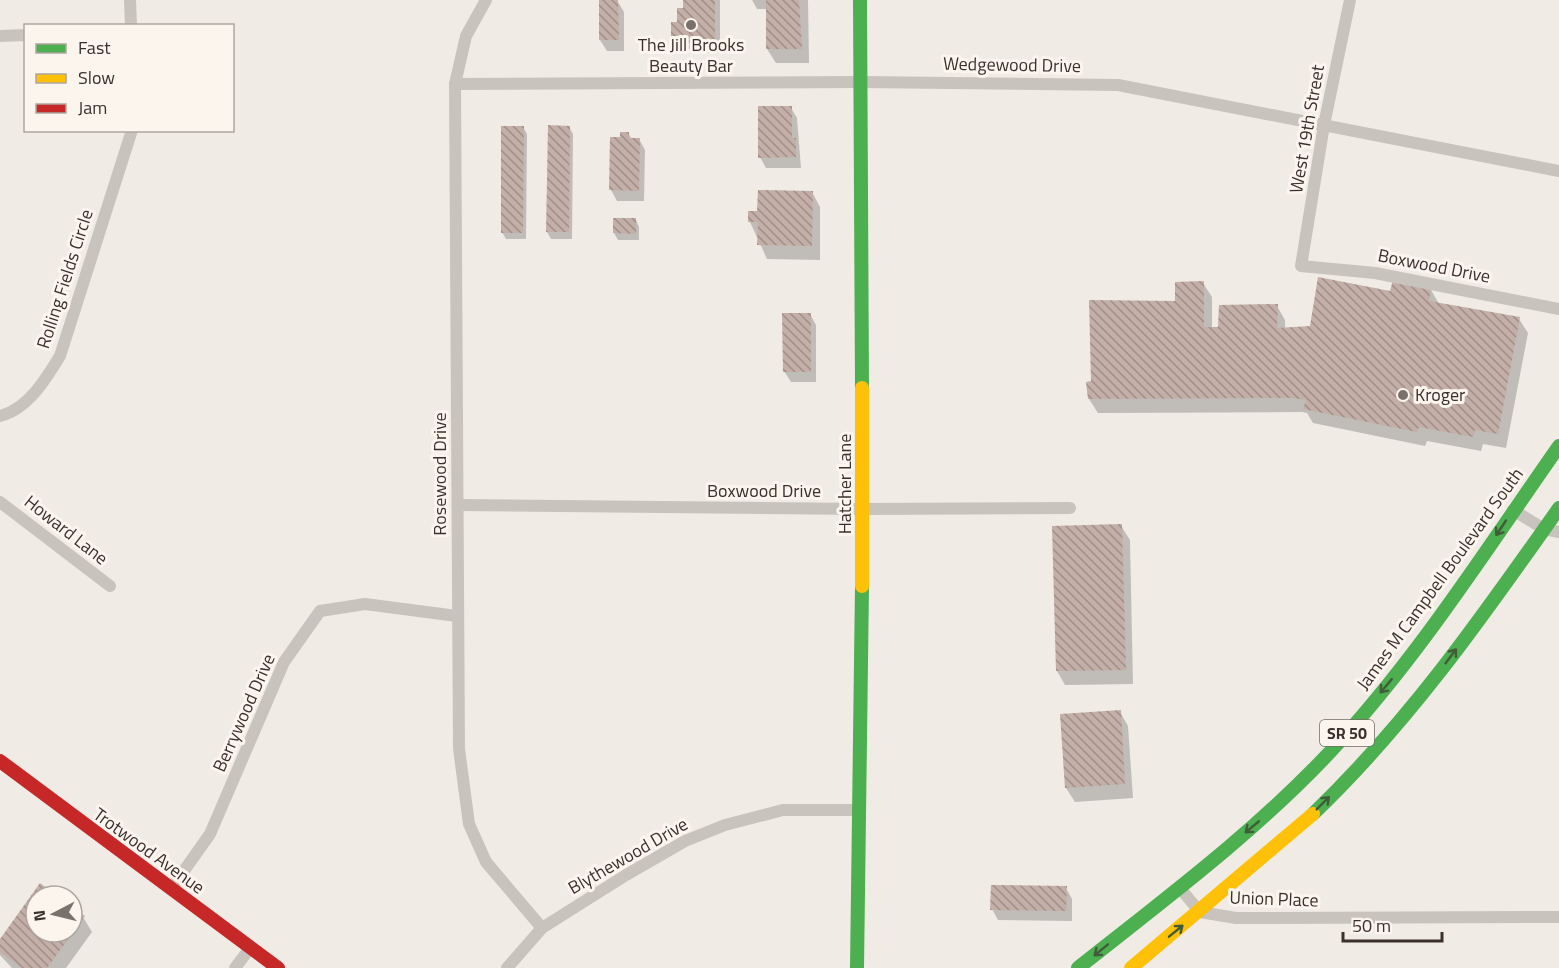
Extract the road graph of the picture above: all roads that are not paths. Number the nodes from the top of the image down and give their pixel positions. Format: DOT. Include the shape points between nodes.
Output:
graph roads {
  1 [pos="130,0"];
  2 [pos="486,0"];
  3 [pos="860,0"];
  4 [pos="1350,0"];
  5 [pos="131,24"];
  6 [pos="24,35"];
  7 [pos="0,36"];
  8 [pos="861,82"];
  9 [pos="455,84"];
  10 [pos="1324,125"];
  11 [pos="131,132"];
  12 [pos="1559,171"];
  13 [pos="1301,266"];
  14 [pos="1559,309"];
  15 [pos="0,416"];
  16 [pos="1559,446"];
  17 [pos="0,501"];
  18 [pos="459,505"];
  19 [pos="1070,507"];
  20 [pos="1559,508"];
  21 [pos="863,509"];
  22 [pos="1513,510"];
  23 [pos="1544,529"];
  24 [pos="1559,532"];
  25 [pos="110,586"];
  26 [pos="457,616"];
  27 [pos="0,761"];
  28 [pos="858,810"];
  29 [pos="1179,887"];
  30 [pos="171,889"];
  31 [pos="1200,912"];
  32 [pos="1559,917"];
  33 [pos="542,928"];
  34 [pos="250,948"];
  35 [pos="235,968"];
  36 [pos="278,968"];
  37 [pos="507,968"];
  38 [pos="857,968"];
  39 [pos="1078,968"];
  40 [pos="1131,968"];
  1 -- 5 [label="street"];
  2 -- 9 [label="street, Rosewood Drive" via="466,36"];
  3 -- 8 [label="main road, Hatcher Lane"];
  4 -- 10 [label="street, West 19th Street"];
  6 -- 7 [label="street"];
  8 -- 9 [label="street, Wedgewood Drive"];
  8 -- 10 [label="street, Wedgewood Drive" via="1118,85"];
  8 -- 21 [label="main road, Hatcher Lane"];
  9 -- 18 [label="street, Rosewood Drive"];
  10 -- 12 [label="street, Wedgewood Drive"];
  10 -- 13 [label="street, West 19th Street"];
  11 -- 15 [label="street, Rolling Fields Circle" via="60,356 39,389"];
  13 -- 14 [label="street, Boxwood Drive" via="1375,273"];
  16 -- 22 [label="main road, James M Campbell Boulevard South / SR 50"];
  17 -- 25 [label="street, Howard Lane"];
  18 -- 21 [label="street, Boxwood Drive"];
  18 -- 26 [label="street, Rosewood Drive"];
  19 -- 21 [label="street, Boxwood Drive"];
  20 -- 23 [label="main road"];
  21 -- 28 [label="main road, Hatcher Lane"];
  22 -- 23 [label="street"];
  22 -- 29 [label="main road, James M Campbell Boulevard South / SR 50, one-way" via="1399,671 1332,751 1275,808"];
  23 -- 24 [label="street"];
  31 -- 23 [label="main road, one-way" via="1310,817 1370,757 1470,631"];
  26 -- 30 [label="street, Berrywood Drive" via="365,604 320,611 284,662 210,834"];
  26 -- 33 [label="street, Rosewood Drive" via="459,749 469,824 486,862"];
  27 -- 30 [label="main road, Trotwood Avenue"];
  28 -- 33 [label="street, Blythewood Drive" via="783,810 724,825 685,841"];
  28 -- 38 [label="main road, Hatcher Lane"];
  29 -- 31 [label="street"];
  29 -- 39 [label="main road, James M Campbell Boulevard South / SR 50, one-way"];
  30 -- 34 [label="main road, Trotwood Avenue"];
  31 -- 32 [label="street, Union Place" via="1236,918"];
  40 -- 31 [label="main road, one-way"];
  33 -- 37 [label="street, Blythewood Drive"];
  34 -- 35 [label="street"];
  34 -- 36 [label="main road, Trotwood Avenue"];
}
